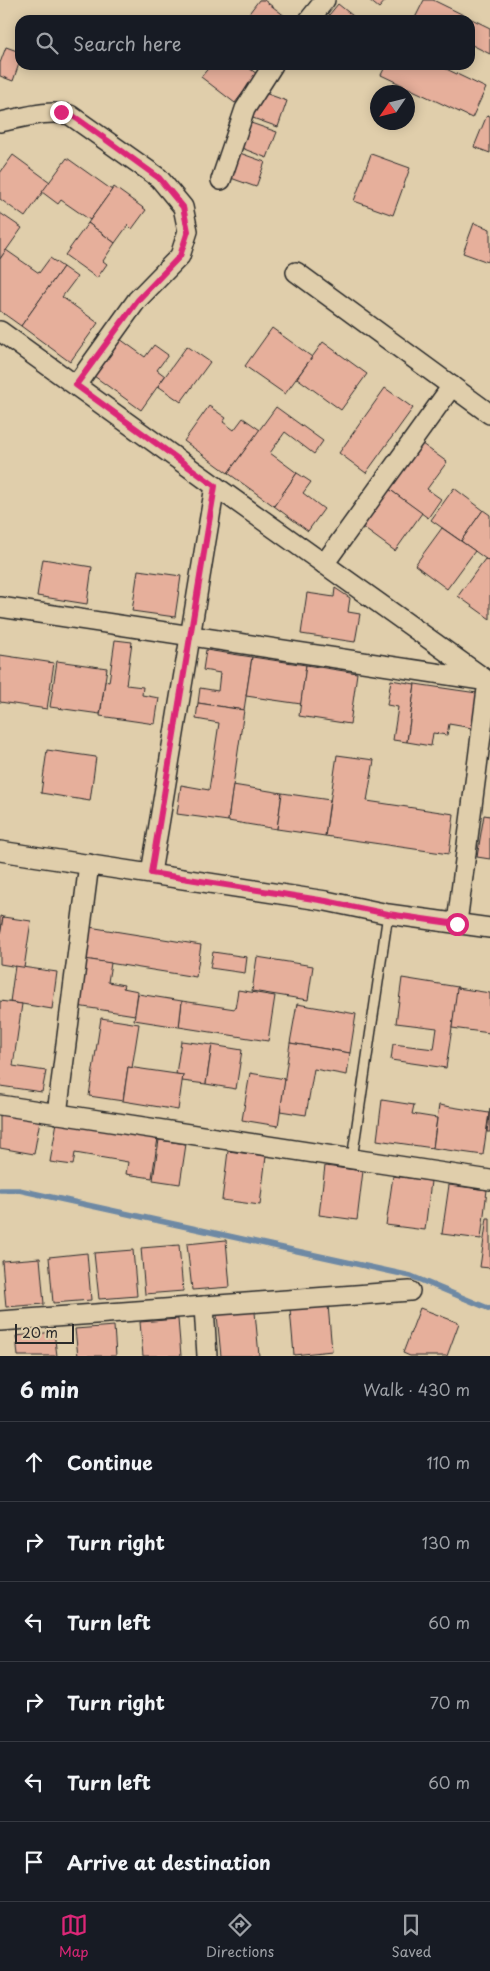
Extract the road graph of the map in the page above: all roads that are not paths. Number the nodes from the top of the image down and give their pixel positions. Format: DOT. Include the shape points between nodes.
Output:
graph roads {
  1 [pos="325,0"];
  2 [pos="313,15"];
  3 [pos="269,70"];
  4 [pos="0,122"];
  5 [pos="221,180"];
  6 [pos="296,272"];
  7 [pos="0,331"];
  8 [pos="76,385"];
  9 [pos="452,386"];
  10 [pos="490,414"];
  11 [pos="215,486"];
  12 [pos="324,564"];
  13 [pos="0,607"];
  14 [pos="190,636"];
  15 [pos="489,682"];
  16 [pos="0,851"];
  17 [pos="88,864"];
  18 [pos="151,873"];
  19 [pos="388,914"];
  20 [pos="457,924"];
  21 [pos="490,928"];
  22 [pos="0,1105"];
  23 [pos="57,1114"];
  24 [pos="352,1158"];
  25 [pos="490,1180"];
  26 [pos="410,1291"];
  27 [pos="204,1306"];
  28 [pos="0,1321"];
  29 [pos="207,1356"];
  1 -- 2 [label="street"];
  3 -- 5 [label="street" via="245,109"];
  4 -- 8 [label="street" via="52,113 70,114 159,178 183,207 188,231 180,256 138,300"];
  6 -- 9 [label="street"];
  7 -- 8 [label="street"];
  8 -- 11 [label="street"];
  9 -- 10 [label="street"];
  9 -- 12 [label="street"];
  11 -- 12 [label="street"];
  11 -- 14 [label="street"];
  12 -- 15 [label="street"];
  13 -- 14 [label="street"];
  14 -- 15 [label="street"];
  14 -- 18 [label="street"];
  15 -- 20 [label="street"];
  16 -- 17 [label="street"];
  17 -- 18 [label="street"];
  17 -- 23 [label="street"];
  18 -- 19 [label="street"];
  19 -- 20 [label="street"];
  19 -- 24 [label="lane"];
  20 -- 21 [label="street"];
  22 -- 23 [label="street"];
  23 -- 24 [label="street"];
  24 -- 25 [label="street"];
  26 -- 27 [label="street"];
  27 -- 28 [label="street"];
  27 -- 29 [label="street"];
}
